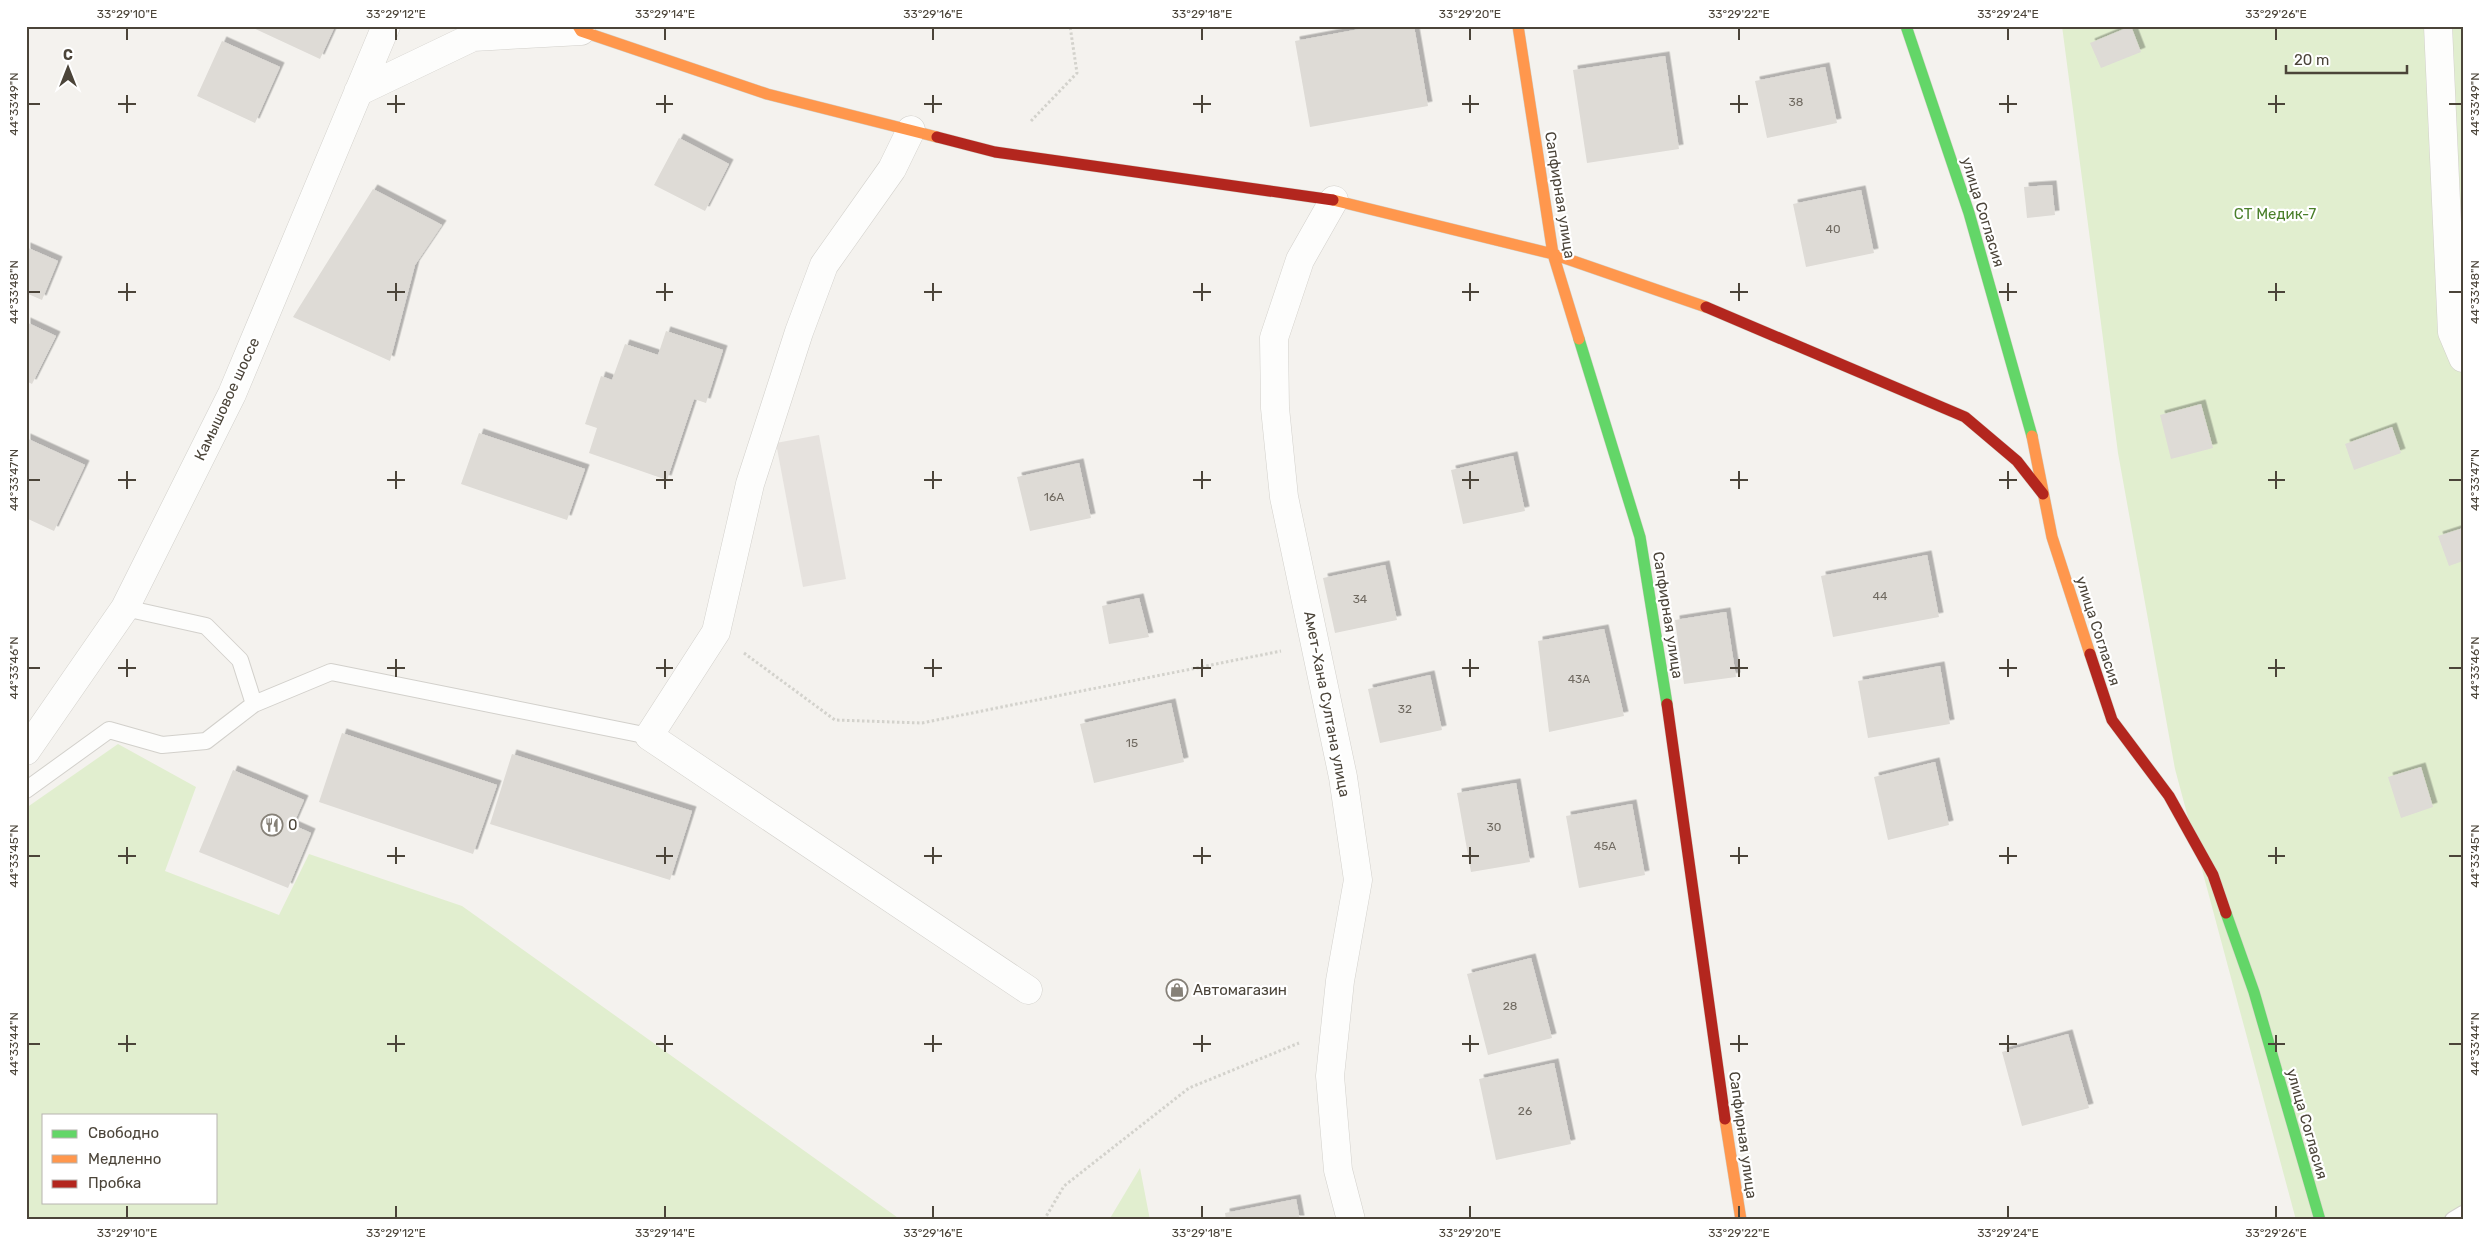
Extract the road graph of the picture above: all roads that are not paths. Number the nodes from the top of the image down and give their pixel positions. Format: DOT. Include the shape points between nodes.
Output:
graph roads {
  1 [pos="386,26"];
  2 [pos="1518,26"];
  3 [pos="1906,26"];
  4 [pos="2438,26"];
  5 [pos="580,28"];
  6 [pos="358,92"];
  7 [pos="910,130"];
  8 [pos="1334,200"];
  9 [pos="1553,254"];
  10 [pos="2456,266"];
  11 [pos="2463,358"];
  12 [pos="2043,494"];
  13 [pos="125,608"];
  14 [pos="254,704"];
  15 [pos="649,736"];
  16 [pos="29,739"];
  17 [pos="26,790"];
  18 [pos="1028,990"];
  19 [pos="2463,1214"];
  20 [pos="1351,1220"];
  21 [pos="1741,1220"];
  22 [pos="2320,1220"];
  23 [pos="2453,1220"];
  1 -- 6 [label="street, Камышовое шоссе"];
  2 -- 9 [label="street, Сапфирная улица"];
  3 -- 12 [label="street, улица Согласия" via="1969,213 2030,428"];
  4 -- 10 [label="street"];
  5 -- 6 [label="street" via="473,37"];
  5 -- 7 [label="street" via="767,94"];
  6 -- 13 [label="street, Камышовое шоссе" via="232,394"];
  7 -- 8 [label="street" via="1001,152"];
  7 -- 15 [label="street" via="892,168 824,265 750,484 716,632"];
  8 -- 9 [label="street"];
  8 -- 20 [label="street, Амет-Хана Султана улица" via="1300,260 1274,338 1275,408 1284,497 1343,777 1358,880 1340,981 1330,1076 1338,1170"];
  9 -- 12 [label="street" via="1706,306 1965,417 2017,461"];
  9 -- 21 [label="street, Сапфирная улица" via="1640,537 1678,772"];
  10 -- 11 [label="street" via="2452,332"];
  12 -- 22 [label="street, улица Согласия" via="2052,537 2112,720 2169,796 2213,875 2254,992"];
  13 -- 14 [label="lane" via="206,626 240,660"];
  13 -- 16 [label="street, Камышовое шоссе"];
  14 -- 15 [label="lane" via="331,672"];
  14 -- 17 [label="lane" via="206,741 162,745 109,730"];
  15 -- 18 [label="street"];
  19 -- 23 [label="lane"];
}
